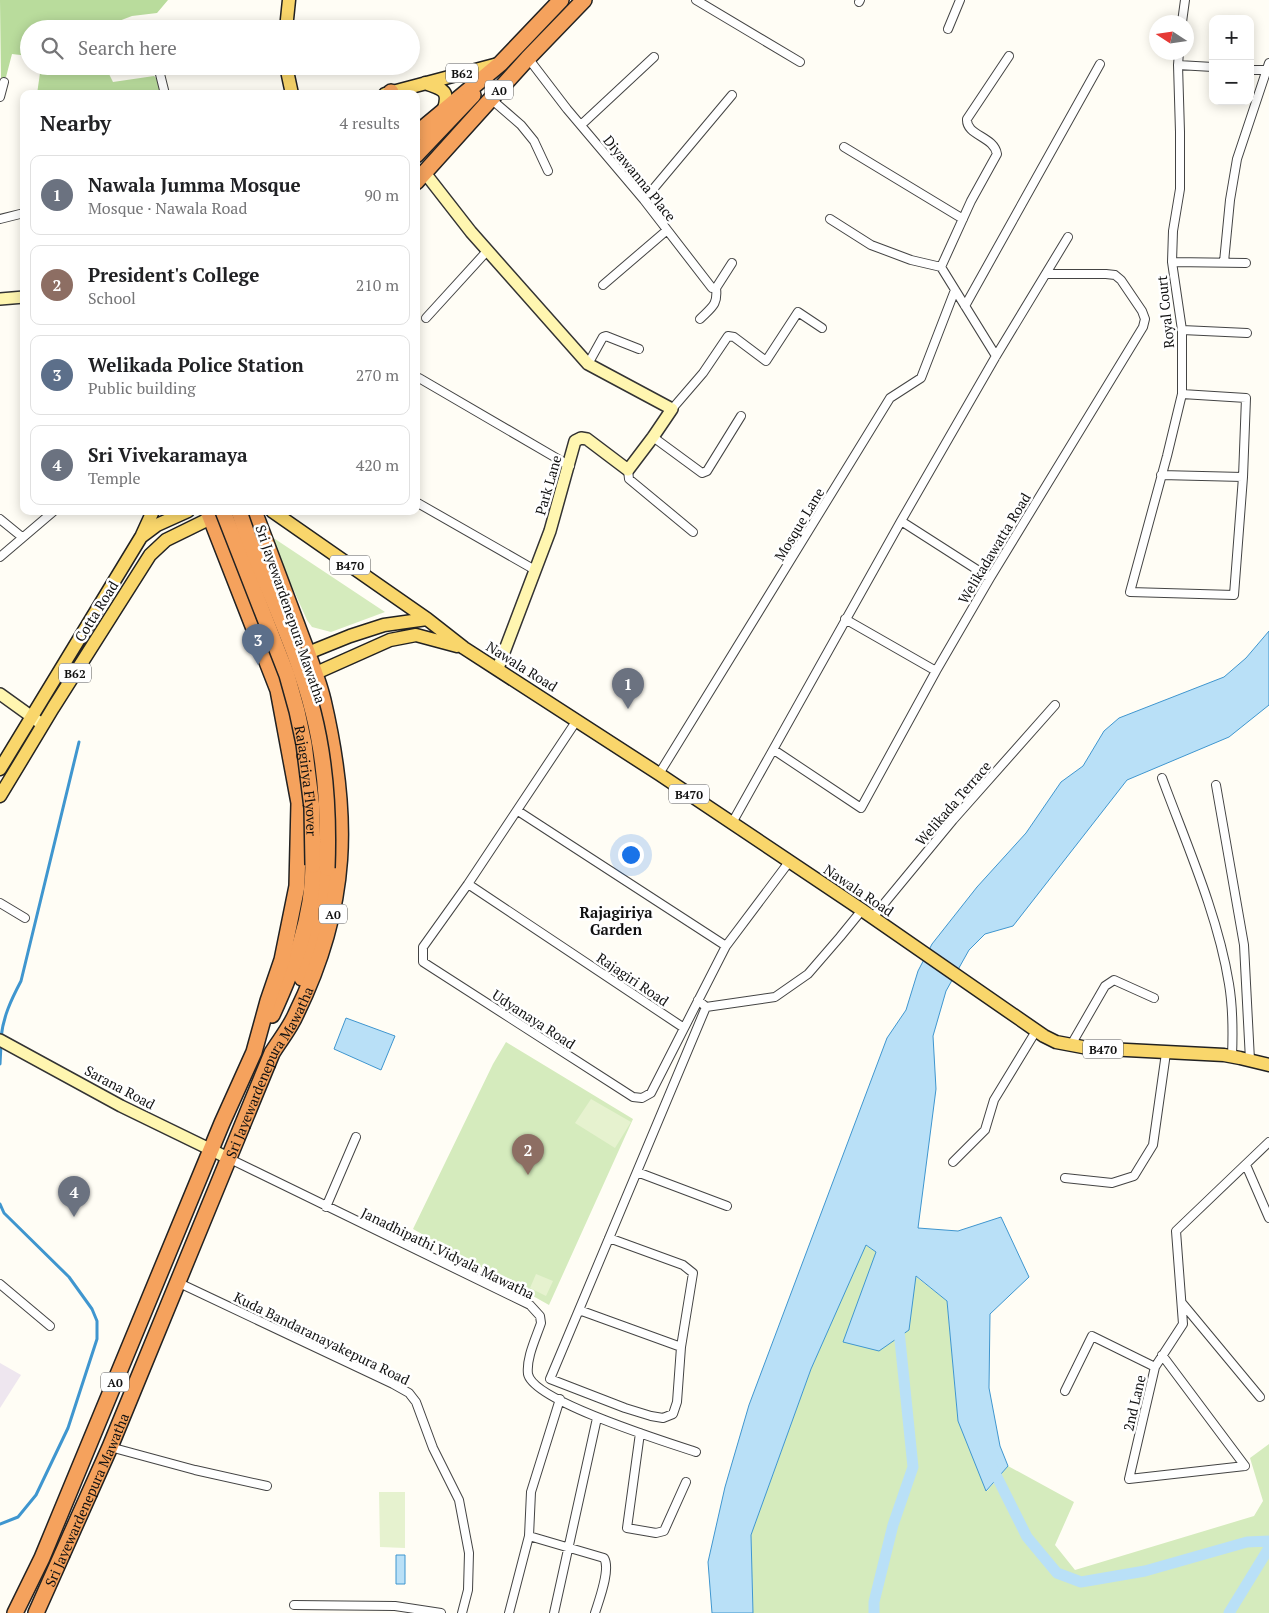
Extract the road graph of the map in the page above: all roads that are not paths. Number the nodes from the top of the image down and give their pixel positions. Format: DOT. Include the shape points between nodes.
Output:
graph roads {
  1 [pos="289,0"];
  2 [pos="561,0"];
  3 [pos="584,0"];
  4 [pos="696,0"];
  5 [pos="960,0"];
  6 [pos="1186,0"];
  7 [pos="1183,15"];
  8 [pos="287,20"];
  9 [pos="948,29"];
  10 [pos="1008,56"];
  11 [pos="654,57"];
  12 [pos="528,58"];
  13 [pos="1178,60"];
  14 [pos="800,62"];
  15 [pos="500,64"];
  16 [pos="1100,64"];
  17 [pos="1178,65"];
  18 [pos="1209,67"];
  19 [pos="1267,67"];
  20 [pos="1254,69"];
  21 [pos="160,75"];
  22 [pos="288,75"];
  23 [pos="4,82"];
  24 [pos="425,83"];
  25 [pos="164,90"];
  26 [pos="291,90"];
  27 [pos="400,90"];
  28 [pos="732,94"];
  29 [pos="0,97"];
  30 [pos="491,99"];
  31 [pos="444,109"];
  32 [pos="581,125"];
  33 [pos="420,130"];
  34 [pos="844,147"];
  35 [pos="420,152"];
  36 [pos="548,171"];
  37 [pos="420,174"];
  38 [pos="420,174"];
  39 [pos="420,176"];
  40 [pos="644,200"];
  41 [pos="20,214"];
  42 [pos="0,219"];
  43 [pos="830,219"];
  44 [pos="962,220"];
  45 [pos="666,231"];
  46 [pos="1068,237"];
  47 [pos="488,250"];
  48 [pos="1172,262"];
  49 [pos="1224,262"];
  50 [pos="732,263"];
  51 [pos="1246,263"];
  52 [pos="942,267"];
  53 [pos="1047,274"];
  54 [pos="603,286"];
  55 [pos="716,288"];
  56 [pos="955,290"];
  57 [pos="20,297"];
  58 [pos="0,299"];
  59 [pos="965,306"];
  60 [pos="426,318"];
  61 [pos="700,319"];
  62 [pos="822,328"];
  63 [pos="1182,330"];
  64 [pos="1247,333"];
  65 [pos="639,349"];
  66 [pos="996,356"];
  67 [pos="588,364"];
  68 [pos="420,379"];
  69 [pos="1182,394"];
  70 [pos="672,409"];
  71 [pos="740,416"];
  72 [pos="653,438"];
  73 [pos="570,466"];
  74 [pos="628,470"];
  75 [pos="1161,475"];
  76 [pos="1243,477"];
  77 [pos="420,504"];
  78 [pos="49,515"];
  79 [pos="151,515"];
  80 [pos="179,515"];
  81 [pos="212,515"];
  82 [pos="217,515"];
  83 [pos="217,515"];
  84 [pos="241,515"];
  85 [pos="255,515"];
  86 [pos="278,515"];
  87 [pos="0,519"];
  88 [pos="901,522"];
  89 [pos="693,532"];
  90 [pos="22,537"];
  91 [pos="140,539"];
  92 [pos="153,552"];
  93 [pos="0,557"];
  94 [pos="535,570"];
  95 [pos="990,578"];
  96 [pos="427,619"];
  97 [pos="845,619"];
  98 [pos="464,648"];
  99 [pos="307,653"];
  100 [pos="498,668"];
  101 [pos="271,669"];
  102 [pos="936,670"];
  103 [pos="315,674"];
  104 [pos="278,690"];
  105 [pos="0,694"];
  106 [pos="1055,705"];
  107 [pos="38,720"];
  108 [pos="578,720"];
  109 [pos="774,750"];
  110 [pos="0,769"];
  111 [pos="660,774"];
  112 [pos="1162,778"];
  113 [pos="1216,785"];
  114 [pos="339,789"];
  115 [pos="298,794"];
  116 [pos="0,796"];
  117 [pos="518,811"];
  118 [pos="732,823"];
  119 [pos="790,862"];
  120 [pos="468,884"];
  121 [pos="0,903"];
  122 [pos="867,913"];
  123 [pos="25,918"];
  124 [pos="726,946"];
  125 [pos="1154,998"];
  126 [pos="698,1000"];
  127 [pos="706,1007"];
  128 [pos="684,1028"];
  129 [pos="1036,1031"];
  130 [pos="0,1040"];
  131 [pos="1070,1046"];
  132 [pos="254,1052"];
  133 [pos="272,1053"];
  134 [pos="1166,1053"];
  135 [pos="1232,1056"];
  136 [pos="1250,1060"];
  137 [pos="1269,1063"];
  138 [pos="356,1137"];
  139 [pos="1269,1142"];
  140 [pos="211,1150"];
  141 [pos="228,1158"];
  142 [pos="953,1162"];
  143 [pos="1246,1165"];
  144 [pos="637,1172"];
  145 [pos="1065,1178"];
  146 [pos="727,1206"];
  147 [pos="326,1207"];
  148 [pos="1269,1218"];
  149 [pos="609,1238"];
  150 [pos="177,1282"];
  151 [pos="0,1284"];
  152 [pos="1182,1303"];
  153 [pos="579,1310"];
  154 [pos="50,1326"];
  155 [pos="681,1347"];
  156 [pos="1162,1356"];
  157 [pos="1155,1367"];
  158 [pos="1065,1391"];
  159 [pos="1260,1397"];
  160 [pos="560,1399"];
  161 [pos="597,1418"];
  162 [pos="640,1433"];
  163 [pos="110,1447"];
  164 [pos="696,1452"];
  165 [pos="686,1482"];
  166 [pos="267,1486"];
  167 [pos="529,1536"];
  168 [pos="568,1548"];
  169 [pos="294,1605"];
  170 [pos="15,1613"];
  171 [pos="36,1613"];
  172 [pos="441,1613"];
  173 [pos="462,1613"];
  174 [pos="509,1613"];
  175 [pos="554,1613"];
  176 [pos="595,1613"];
  1 -- 8 [label="main road"];
  2 -- 15 [label="highway, A0"];
  3 -- 12 [label="highway, A0"];
  4 -- 14 [label="street"];
  5 -- 9 [label="street"];
  6 -- 7 [label="street"];
  10 -- 44 [label="street" via="967,119 969,129 992,144 996,154"];
  11 -- 32 [label="street"];
  12 -- 30 [label="highway, A0"];
  12 -- 32 [label="street, Diyawanna Place"];
  12 -- 37 [label="highway" via="446,136"];
  13 -- 17 [label="street, Royal Court"];
  15 -- 24 [label="main road, B62"];
  15 -- 31 [label="highway, A0"];
  15 -- 35 [label="highway"];
  16 -- 59 [label="street"];
  17 -- 18 [label="street"];
  17 -- 48 [label="street, Royal Court" via="1180,189"];
  19 -- 20 [label="street"];
  19 -- 49 [label="street" via="1237,159"];
  21 -- 25 [label="street"];
  22 -- 26 [label="main road"];
  23 -- 29 [label="street"];
  24 -- 27 [label="main road, B62"];
  24 -- 31 [label="main road, B62" via="445,93"];
  28 -- 40 [label="street"];
  30 -- 36 [label="street" via="521,124 534,141"];
  30 -- 38 [label="highway, A0"];
  31 -- 33 [label="highway, A0"];
  32 -- 40 [label="street, Diyawanna Place"];
  34 -- 44 [label="street"];
  39 -- 47 [label="street"];
  40 -- 45 [label="street, Diyawanna Place"];
  41 -- 42 [label="street"];
  43 -- 52 [label="street" via="871,245"];
  44 -- 52 [label="street"];
  45 -- 54 [label="street"];
  45 -- 55 [label="street, Diyawanna Place" via="712,288"];
  46 -- 53 [label="street"];
  47 -- 60 [label="street"];
  47 -- 67 [label="street"];
  48 -- 49 [label="street"];
  48 -- 63 [label="street, Royal Court"];
  49 -- 51 [label="street"];
  50 -- 55 [label="street"];
  52 -- 56 [label="street"];
  53 -- 66 [label="street"];
  53 -- 95 [label="street, Welikadawatta Road" via="1115,275 1145,319"];
  55 -- 61 [label="street" via="716,304"];
  56 -- 59 [label="street"];
  56 -- 111 [label="street, Mosque Lane" via="921,378 890,398"];
  57 -- 58 [label="street"];
  59 -- 66 [label="street"];
  62 -- 70 [label="street" via="798,312 766,361 728,336 703,373"];
  63 -- 64 [label="street"];
  63 -- 69 [label="street, Royal Court"];
  65 -- 67 [label="street" via="613,337 602,337"];
  66 -- 88 [label="street"];
  67 -- 70 [label="street"];
  68 -- 73 [label="street"];
  69 -- 75 [label="street, Royal Court"];
  69 -- 76 [label="street" via="1246,398"];
  70 -- 72 [label="street"];
  71 -- 72 [label="street" via="708,471 702,474"];
  72 -- 74 [label="street"];
  73 -- 74 [label="street, Park Lane" via="575,441 581,438 587,439"];
  73 -- 94 [label="street, Park Lane"];
  74 -- 89 [label="street" via="629,479"];
  75 -- 76 [label="street"];
  75 -- 76 [label="street, Royal Court" via="1130,592 1234,595"];
  77 -- 94 [label="street"];
  78 -- 90 [label="street"];
  79 -- 91 [label="main road, B62"];
  80 -- 91 [label="main road, Cotta Road / B62" via="157,525"];
  81 -- 92 [label="main road, Cotta Road / B62" via="166,540"];
  82 -- 101 [label="highway, Sri Jayewardenepura Mawatha / A0"];
  83 -- 132 [label="highway, Rajagiriya Flyover, bridge" via="287,675 304,744 312,808 313,878 304,933 287,982"];
  84 -- 133 [label="highway, Rajagiriya Flyover, bridge" via="307,690 319,737 327,804 326,868 320,919 307,964"];
  85 -- 99 [label="highway, Sri Jayewardenepura Mawatha / A0"];
  86 -- 96 [label="main road, Nawala Road / B470"];
  87 -- 90 [label="street"];
  88 -- 95 [label="street"];
  88 -- 97 [label="street"];
  90 -- 93 [label="street"];
  91 -- 92 [label="main road"];
  91 -- 107 [label="main road, Cotta Road / B62"];
  92 -- 107 [label="main road, Cotta Road / B62"];
  94 -- 100 [label="street, Park Lane"];
  95 -- 102 [label="street, Welikadawatta Road"];
  96 -- 98 [label="main road, Nawala Road / B470"];
  96 -- 99 [label="main road" via="384,625"];
  97 -- 102 [label="street"];
  97 -- 109 [label="street"];
  98 -- 100 [label="main road, Nawala Road / B470"];
  98 -- 103 [label="main road, Nawala Road / B470" via="416,635 390,640"];
  99 -- 101 [label="main road"];
  99 -- 103 [label="highway, Sri Jayewardenepura Mawatha / A0"];
  100 -- 108 [label="main road, Nawala Road / B470"];
  101 -- 104 [label="highway, Sri Jayewardenepura Mawatha / A0"];
  102 -- 109 [label="street, Welikadawatta Road" via="860,808"];
  103 -- 104 [label="main road, Nawala Road / B470"];
  103 -- 114 [label="highway, Sri Jayewardenepura Mawatha / A0" via="323,700"];
  104 -- 115 [label="highway, Sri Jayewardenepura Mawatha / A0"];
  105 -- 107 [label="street"];
  106 -- 122 [label="street, Welikada Terrace"];
  107 -- 110 [label="main road, Cotta Road / B62"];
  107 -- 116 [label="main road, Cotta Road / B62"];
  108 -- 111 [label="main road, Nawala Road / B470"];
  108 -- 117 [label="street, Udyanaya Road"];
  109 -- 118 [label="street"];
  111 -- 118 [label="main road, Nawala Road / B470"];
  112 -- 135 [label="street" via="1202,885 1222,950 1230,985"];
  113 -- 136 [label="street" via="1244,945"];
  114 -- 115 [label="highway" via="320,740 311,735 301,742"];
  114 -- 133 [label="highway, Sri Jayewardenepura Mawatha / A0" via="341,850 336,900 328,936 296,1016"];
  115 -- 132 [label="highway, Sri Jayewardenepura Mawatha / A0" via="298,886 282,960"];
  117 -- 120 [label="street, Udyanaya Road"];
  117 -- 124 [label="street"];
  118 -- 119 [label="main road, Nawala Road / B470"];
  119 -- 122 [label="main road, Nawala Road / B470"];
  119 -- 124 [label="street, Udyanaya Road"];
  120 -- 128 [label="street, Rajagiri Road"];
  120 -- 128 [label="street, Udyanaya Road" via="423,947 423,962 633,1097 642,1098 651,1093"];
  121 -- 123 [label="street"];
  122 -- 127 [label="street, Welikada Terrace" via="840,937 808,974 775,997"];
  122 -- 129 [label="main road, Nawala Road / B470"];
  124 -- 126 [label="street, Udyanaya Road"];
  125 -- 131 [label="street" via="1114,980 1104,986"];
  126 -- 127 [label="street"];
  126 -- 128 [label="street, Udyanaya Road"];
  127 -- 144 [label="street"];
  129 -- 131 [label="main road, Nawala Road / B470"];
  129 -- 142 [label="street" via="994,1100 985,1130"];
  130 -- 140 [label="street, Sarana Road" via="121,1106"];
  131 -- 134 [label="main road, Nawala Road / B470"];
  132 -- 140 [label="highway, Sri Jayewardenepura Mawatha / A0"];
  133 -- 141 [label="highway, Sri Jayewardenepura Mawatha / A0"];
  134 -- 135 [label="main road, Nawala Road / B470"];
  134 -- 145 [label="street" via="1153,1145 1134,1176 1112,1183"];
  135 -- 136 [label="main road, Nawala Road / B470"];
  136 -- 137 [label="main road, Nawala Road / B470"];
  138 -- 147 [label="street"];
  139 -- 143 [label="street, 2nd Lane"];
  140 -- 141 [label="street, Sarana Road"];
  140 -- 170 [label="highway, Sri Jayewardenepura Mawatha / A0" via="46,1549"];
  141 -- 147 [label="street, Janadhipathi Vidyala Mawatha"];
  141 -- 150 [label="highway, Sri Jayewardenepura Mawatha / A0"];
  143 -- 148 [label="street"];
  143 -- 152 [label="street, 2nd Lane" via="1176,1231"];
  144 -- 146 [label="street"];
  144 -- 149 [label="street"];
  147 -- 160 [label="street, Janadhipathi Vidyala Mawatha" via="530,1305 540,1316 541,1323 528,1362 528,1376 536,1387"];
  149 -- 153 [label="street"];
  149 -- 155 [label="street" via="683,1265 693,1273"];
  150 -- 163 [label="highway, Sri Jayewardenepura Mawatha / A0"];
  150 -- 173 [label="street, Kuda Bandaranayakepura Road" via="409,1393 416,1402 433,1448 459,1500 469,1553 468,1590"];
  151 -- 154 [label="street"];
  152 -- 156 [label="street, 2nd Lane" via="1183,1324"];
  152 -- 159 [label="street"];
  153 -- 155 [label="street"];
  153 -- 155 [label="street" via="550,1379 625,1408 663,1418 673,1414 677,1402"];
  156 -- 157 [label="street, 2nd Lane"];
  156 -- 157 [label="street, 2nd Lane" via="1245,1466 1129,1479"];
  157 -- 158 [label="street" via="1092,1336"];
  160 -- 161 [label="street, Janadhipathi Vidyala Mawatha"];
  160 -- 167 [label="street" via="532,1492"];
  161 -- 162 [label="street, Janadhipathi Vidyala Mawatha"];
  161 -- 168 [label="street"];
  162 -- 164 [label="street, Janadhipathi Vidyala Mawatha"];
  162 -- 165 [label="street" via="627,1528 656,1533 664,1531"];
  163 -- 166 [label="street"];
  163 -- 171 [label="highway, Sri Jayewardenepura Mawatha / A0"];
  167 -- 168 [label="street"];
  167 -- 174 [label="street"];
  168 -- 175 [label="street"];
  168 -- 176 [label="street" via="606,1561 607,1570"];
  169 -- 172 [label="street" via="395,1606"];
}
